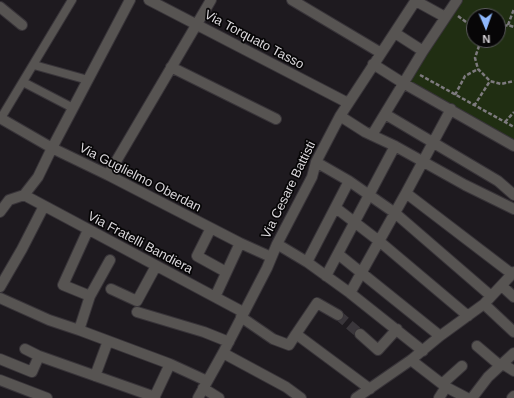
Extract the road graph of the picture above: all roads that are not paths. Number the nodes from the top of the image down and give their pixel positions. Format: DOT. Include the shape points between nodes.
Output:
graph roads {
  1 [pos="72,0"];
  2 [pos="130,0"];
  3 [pos="149,0"];
  4 [pos="211,0"];
  5 [pos="292,0"];
  6 [pos="416,0"];
  7 [pos="457,0"];
  8 [pos="0,7"];
  9 [pos="445,17"];
  10 [pos="197,24"];
  11 [pos="22,25"];
  12 [pos="394,33"];
  13 [pos="423,50"];
  14 [pos="381,53"];
  15 [pos="373,64"];
  16 [pos="34,65"];
  17 [pos="171,67"];
  18 [pos="88,80"];
  19 [pos="23,82"];
  20 [pos="403,83"];
  21 [pos="348,104"];
  22 [pos="451,104"];
  23 [pos="73,108"];
  24 [pos="385,114"];
  25 [pos="340,116"];
  26 [pos="1,118"];
  27 [pos="276,118"];
  28 [pos="372,135"];
  29 [pos="433,142"];
  30 [pos="395,146"];
  31 [pos="514,146"];
  32 [pos="52,148"];
  33 [pos="422,161"];
  34 [pos="316,162"];
  35 [pos="108,175"];
  36 [pos="349,181"];
  37 [pos="406,193"];
  38 [pos="370,194"];
  39 [pos="24,195"];
  40 [pos="514,195"];
  41 [pos="44,206"];
  42 [pos="336,208"];
  43 [pos="514,209"];
  44 [pos="0,212"];
  45 [pos="395,213"];
  46 [pos="355,222"];
  47 [pos="211,228"];
  48 [pos="88,230"];
  49 [pos="380,241"];
  50 [pos="240,243"];
  51 [pos="277,244"];
  52 [pos="338,254"];
  53 [pos="271,257"];
  54 [pos="110,260"];
  55 [pos="307,262"];
  56 [pos="156,266"];
  57 [pos="226,272"];
  58 [pos="362,272"];
  59 [pos="513,273"];
  60 [pos="326,276"];
  61 [pos="502,286"];
  62 [pos="0,287"];
  63 [pos="111,289"];
  64 [pos="350,293"];
  65 [pos="90,296"];
  66 [pos="215,297"];
  67 [pos="0,298"];
  68 [pos="514,298"];
  69 [pos="488,300"];
  70 [pos="137,312"];
  71 [pos="242,315"];
  72 [pos="338,316"];
  73 [pos="468,316"];
  74 [pos="397,329"];
  75 [pos="79,330"];
  76 [pos="514,332"];
  77 [pos="296,334"];
  78 [pos="360,334"];
  79 [pos="440,336"];
  80 [pos="108,341"];
  81 [pos="229,342"];
  82 [pos="477,346"];
  83 [pos="25,349"];
  84 [pos="423,351"];
  85 [pos="223,353"];
  86 [pos="514,353"];
  87 [pos="39,356"];
  88 [pos="0,359"];
  89 [pos="410,360"];
  90 [pos="170,364"];
  91 [pos="502,365"];
  92 [pos="462,366"];
  93 [pos="514,371"];
  94 [pos="95,376"];
  95 [pos="0,380"];
  96 [pos="205,384"];
  97 [pos="444,386"];
  98 [pos="370,388"];
  99 [pos="514,396"];
  100 [pos="155,397"];
  101 [pos="466,397"];
  102 [pos="47,398"];
  103 [pos="198,398"];
  104 [pos="219,398"];
  105 [pos="301,398"];
  106 [pos="356,398"];
  107 [pos="439,398"];
  108 [pos="512,398"];
  1 -- 16 [label="street"];
  2 -- 18 [label="street"];
  3 -- 10 [label="street, Via Torquato Tasso"];
  4 -- 10 [label="street"];
  5 -- 14 [label="street"];
  6 -- 9 [label="street"];
  6 -- 12 [label="street, Via Cesare Battisti"];
  7 -- 9 [label="street"];
  8 -- 11 [label="street"];
  9 -- 13 [label="street"];
  10 -- 17 [label="street"];
  10 -- 21 [label="street, Via Torquato Tasso"];
  12 -- 13 [label="street"];
  12 -- 14 [label="street, Via Cesare Battisti"];
  13 -- 20 [label="street"];
  14 -- 15 [label="street, Via Cesare Battisti"];
  15 -- 20 [label="street"];
  15 -- 21 [label="street, Via Cesare Battisti"];
  16 -- 18 [label="street"];
  16 -- 19 [label="street"];
  17 -- 27 [label="street"];
  17 -- 35 [label="street"];
  18 -- 23 [label="street"];
  19 -- 23 [label="street"];
  19 -- 26 [label="street"];
  20 -- 22 [label="street"];
  20 -- 24 [label="street"];
  21 -- 25 [label="street, Via Cesare Battisti"];
  22 -- 29 [label="street"];
  22 -- 31 [label="street"];
  23 -- 32 [label="street"];
  24 -- 28 [label="street"];
  24 -- 29 [label="street"];
  25 -- 28 [label="street"];
  25 -- 34 [label="street, Via Cesare Battisti"];
  26 -- 32 [label="street, Via Guglielmo Oberdan"];
  28 -- 30 [label="street"];
  29 -- 33 [label="street"];
  29 -- 40 [label="street" via="498,181"];
  30 -- 33 [label="street"];
  30 -- 38 [label="street"];
  32 -- 35 [label="street, Via Guglielmo Oberdan"];
  32 -- 39 [label="street" via="38,177"];
  33 -- 37 [label="street"];
  33 -- 43 [label="street"];
  34 -- 36 [label="street"];
  34 -- 51 [label="street, Via Cesare Battisti" via="312,177"];
  35 -- 47 [label="street, Via Guglielmo Oberdan"];
  36 -- 38 [label="street"];
  36 -- 42 [label="street"];
  37 -- 45 [label="street"];
  37 -- 59 [label="street"];
  38 -- 45 [label="street"];
  38 -- 46 [label="street"];
  39 -- 41 [label="street, Via Fratelli Bandiera"];
  39 -- 44 [label="street" via="9,200"];
  41 -- 48 [label="street, Via Fratelli Bandiera"];
  41 -- 62 [label="street"];
  42 -- 46 [label="street"];
  42 -- 55 [label="street"];
  45 -- 49 [label="street"];
  45 -- 69 [label="street"];
  46 -- 49 [label="street"];
  46 -- 52 [label="street"];
  47 -- 50 [label="street, Via Guglielmo Oberdan"];
  47 -- 57 [label="street" via="197,256"];
  48 -- 56 [label="street, Via Fratelli Bandiera"];
  48 -- 65 [label="street" via="62,285"];
  49 -- 58 [label="street"];
  49 -- 73 [label="street"];
  50 -- 53 [label="street, Via Guglielmo Oberdan"];
  50 -- 57 [label="street"];
  51 -- 53 [label="street, Via Cesare Battisti"];
  51 -- 55 [label="street"];
  52 -- 58 [label="street"];
  52 -- 60 [label="street"];
  53 -- 71 [label="street, Via Cesare Battisti"];
  54 -- 65 [label="street"];
  55 -- 60 [label="street"];
  56 -- 63 [label="street" via="137,301"];
  56 -- 66 [label="street, Via Fratelli Bandiera"];
  57 -- 66 [label="street"];
  58 -- 64 [label="street"];
  58 -- 79 [label="street"];
  59 -- 61 [label="street"];
  60 -- 64 [label="street"];
  61 -- 68 [label="street"];
  61 -- 69 [label="street"];
  64 -- 74 [label="street"];
  65 -- 75 [label="street"];
  66 -- 71 [label="street, Via Fratelli Bandiera"];
  67 -- 75 [label="street"];
  69 -- 73 [label="street"];
  69 -- 76 [label="street"];
  70 -- 81 [label="street"];
  71 -- 77 [label="street, Via Fratelli Bandiera" via="273,339 288,345"];
  71 -- 81 [label="street, Via Cesare Battisti"];
  72 -- 77 [label="street" via="317,302"];
  73 -- 79 [label="street"];
  74 -- 78 [label="street" via="378,350"];
  74 -- 84 [label="street"];
  75 -- 80 [label="street"];
  77 -- 98 [label="street"];
  79 -- 84 [label="street"];
  80 -- 90 [label="street"];
  80 -- 94 [label="street"];
  81 -- 85 [label="street, Via Cesare Battisti"];
  82 -- 91 [label="street" via="497,364"];
  83 -- 87 [label="street"];
  84 -- 89 [label="street"];
  85 -- 96 [label="street, Via Cesare Battisti"];
  85 -- 105 [label="street" via="286,387"];
  86 -- 91 [label="street"];
  87 -- 88 [label="street" via="32,372"];
  87 -- 94 [label="street"];
  89 -- 97 [label="street"];
  89 -- 98 [label="street"];
  90 -- 96 [label="street"];
  90 -- 100 [label="street"];
  91 -- 93 [label="street"];
  91 -- 101 [label="street"];
  92 -- 97 [label="street"];
  94 -- 100 [label="street"];
  95 -- 102 [label="street"];
  96 -- 103 [label="street, Via Cesare Battisti"];
  96 -- 104 [label="street"];
  97 -- 101 [label="street"];
  97 -- 107 [label="street"];
  98 -- 106 [label="street"];
  99 -- 108 [label="street"];
}
